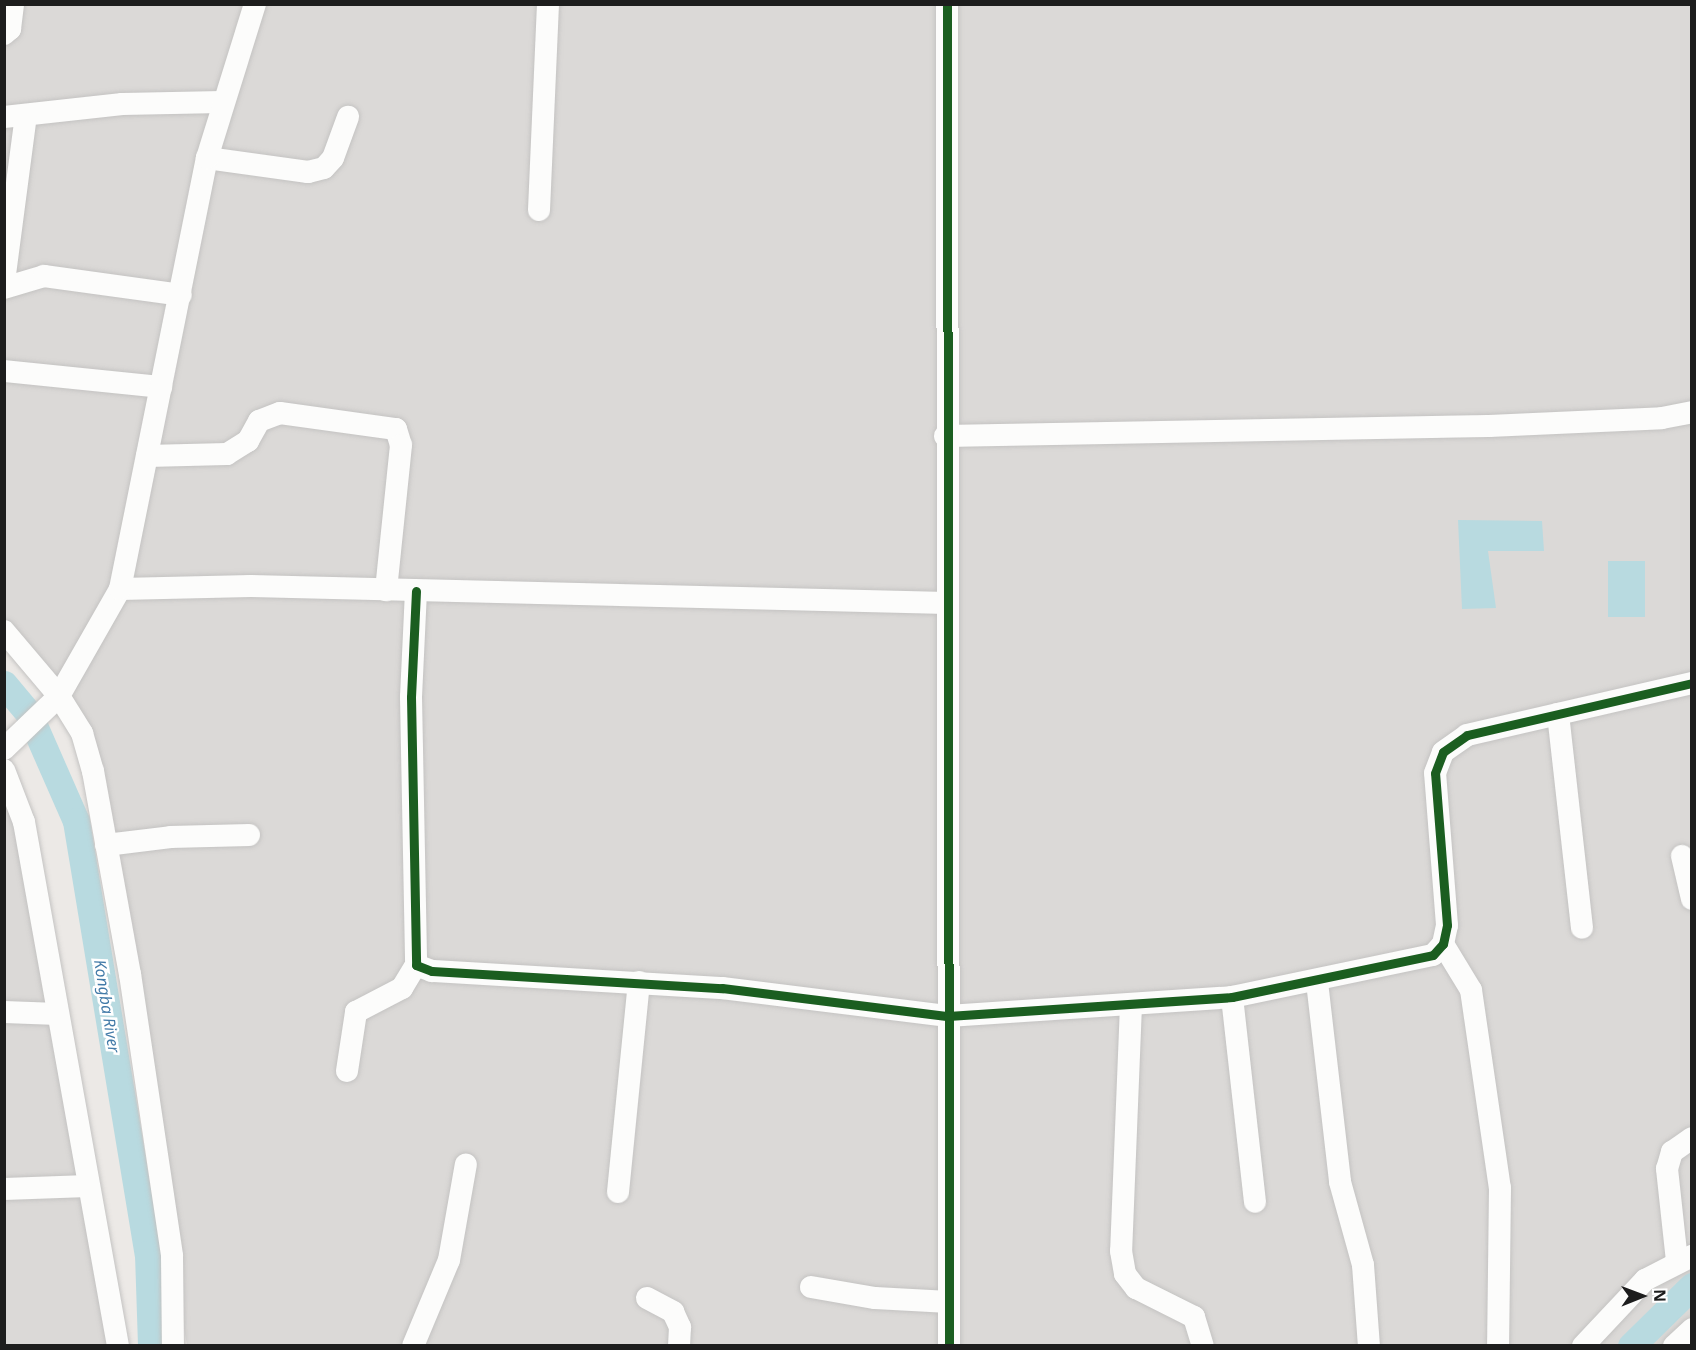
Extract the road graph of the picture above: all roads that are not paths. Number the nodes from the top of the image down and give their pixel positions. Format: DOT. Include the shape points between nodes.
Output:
graph roads {
  1 [pos="13,4"];
  2 [pos="255,4"];
  3 [pos="548,4"];
  4 [pos="947,4"];
  5 [pos="4,34"];
  6 [pos="222,102"];
  7 [pos="15,117"];
  8 [pos="348,117"];
  9 [pos="207,158"];
  10 [pos="539,210"];
  11 [pos="4,282"];
  12 [pos="4,288"];
  13 [pos="181,295"];
  14 [pos="4,371"];
  15 [pos="161,387"];
  16 [pos="1692,412"];
  17 [pos="945,436"];
  18 [pos="147,456"];
  19 [pos="120,589"];
  20 [pos="386,590"];
  21 [pos="416,591"];
  22 [pos="947,603"];
  23 [pos="4,631"];
  24 [pos="1692,683"];
  25 [pos="57,699"];
  26 [pos="1558,714"];
  27 [pos="7,746"];
  28 [pos="4,770"];
  29 [pos="249,835"];
  30 [pos="106,845"];
  31 [pos="1682,856"];
  32 [pos="1692,899"];
  33 [pos="1582,928"];
  34 [pos="1443,944"];
  35 [pos="416,965"];
  36 [pos="639,982"];
  37 [pos="1317,982"];
  38 [pos="1233,996"];
  39 [pos="1131,1005"];
  40 [pos="4,1012"];
  41 [pos="58,1014"];
  42 [pos="948,1016"];
  43 [pos="347,1071"];
  44 [pos="1692,1138"];
  45 [pos="466,1164"];
  46 [pos="88,1186"];
  47 [pos="4,1189"];
  48 [pos="618,1192"];
  49 [pos="1255,1202"];
  50 [pos="1684,1258"];
  51 [pos="811,1287"];
  52 [pos="647,1298"];
  53 [pos="949,1302"];
  54 [pos="1692,1329"];
  55 [pos="118,1346"];
  56 [pos="173,1346"];
  57 [pos="413,1346"];
  58 [pos="679,1346"];
  59 [pos="949,1346"];
  60 [pos="1203,1346"];
  61 [pos="1369,1346"];
  62 [pos="1498,1346"];
  63 [pos="1583,1346"];
  64 [pos="1674,1346"];
  1 -- 5 [label="street" via="10,29"];
  2 -- 6 [label="street"];
  3 -- 10 [label="street"];
  4 -- 17 [label="street"];
  6 -- 7 [label="street" via="122,104"];
  6 -- 9 [label="street"];
  7 -- 11 [label="street"];
  8 -- 9 [label="street" via="333,158 324,168 308,172"];
  9 -- 13 [label="street"];
  12 -- 13 [label="street" via="44,276"];
  13 -- 15 [label="street"];
  14 -- 15 [label="street"];
  15 -- 18 [label="street"];
  16 -- 17 [label="street" via="1662,418 1489,426"];
  17 -- 22 [label="street"];
  18 -- 19 [label="street"];
  18 -- 20 [label="street" via="227,454 248,441 259,421 280,413 396,429 401,445"];
  19 -- 20 [label="street"];
  19 -- 25 [label="street"];
  20 -- 21 [label="street"];
  21 -- 22 [label="street"];
  21 -- 35 [label="street" via="411,696"];
  22 -- 42 [label="street"];
  23 -- 25 [label="street"];
  24 -- 26 [label="street"];
  25 -- 27 [label="street"];
  25 -- 30 [label="street" via="82,733"];
  26 -- 33 [label="street"];
  26 -- 34 [label="street" via="1467,735 1443,752 1435,773 1447,925"];
  28 -- 41 [label="street" via="24,822"];
  29 -- 30 [label="street" via="171,837"];
  30 -- 56 [label="street" via="172,1256"];
  31 -- 32 [label="street"];
  34 -- 37 [label="street" via="1433,955"];
  34 -- 62 [label="street" via="1471,990 1500,1188"];
  35 -- 36 [label="street" via="432,971"];
  35 -- 43 [label="street" via="402,988 356,1012"];
  36 -- 42 [label="street"];
  36 -- 48 [label="street"];
  37 -- 38 [label="street"];
  37 -- 61 [label="street" via="1340,1182 1363,1265"];
  38 -- 39 [label="street"];
  38 -- 49 [label="street"];
  39 -- 42 [label="street"];
  39 -- 60 [label="street" via="1121,1251 1125,1274 1136,1288 1194,1317"];
  40 -- 41 [label="street"];
  41 -- 46 [label="street"];
  42 -- 53 [label="street"];
  44 -- 50 [label="street" via="1672,1152 1667,1169"];
  45 -- 57 [label="street" via="449,1260"];
  46 -- 47 [label="street"];
  46 -- 55 [label="street"];
  50 -- 63 [label="street" via="1645,1281"];
  51 -- 53 [label="street" via="885,1299"];
  52 -- 58 [label="street" via="673,1312 680,1326"];
  53 -- 59 [label="street"];
  54 -- 64 [label="street"];
}
